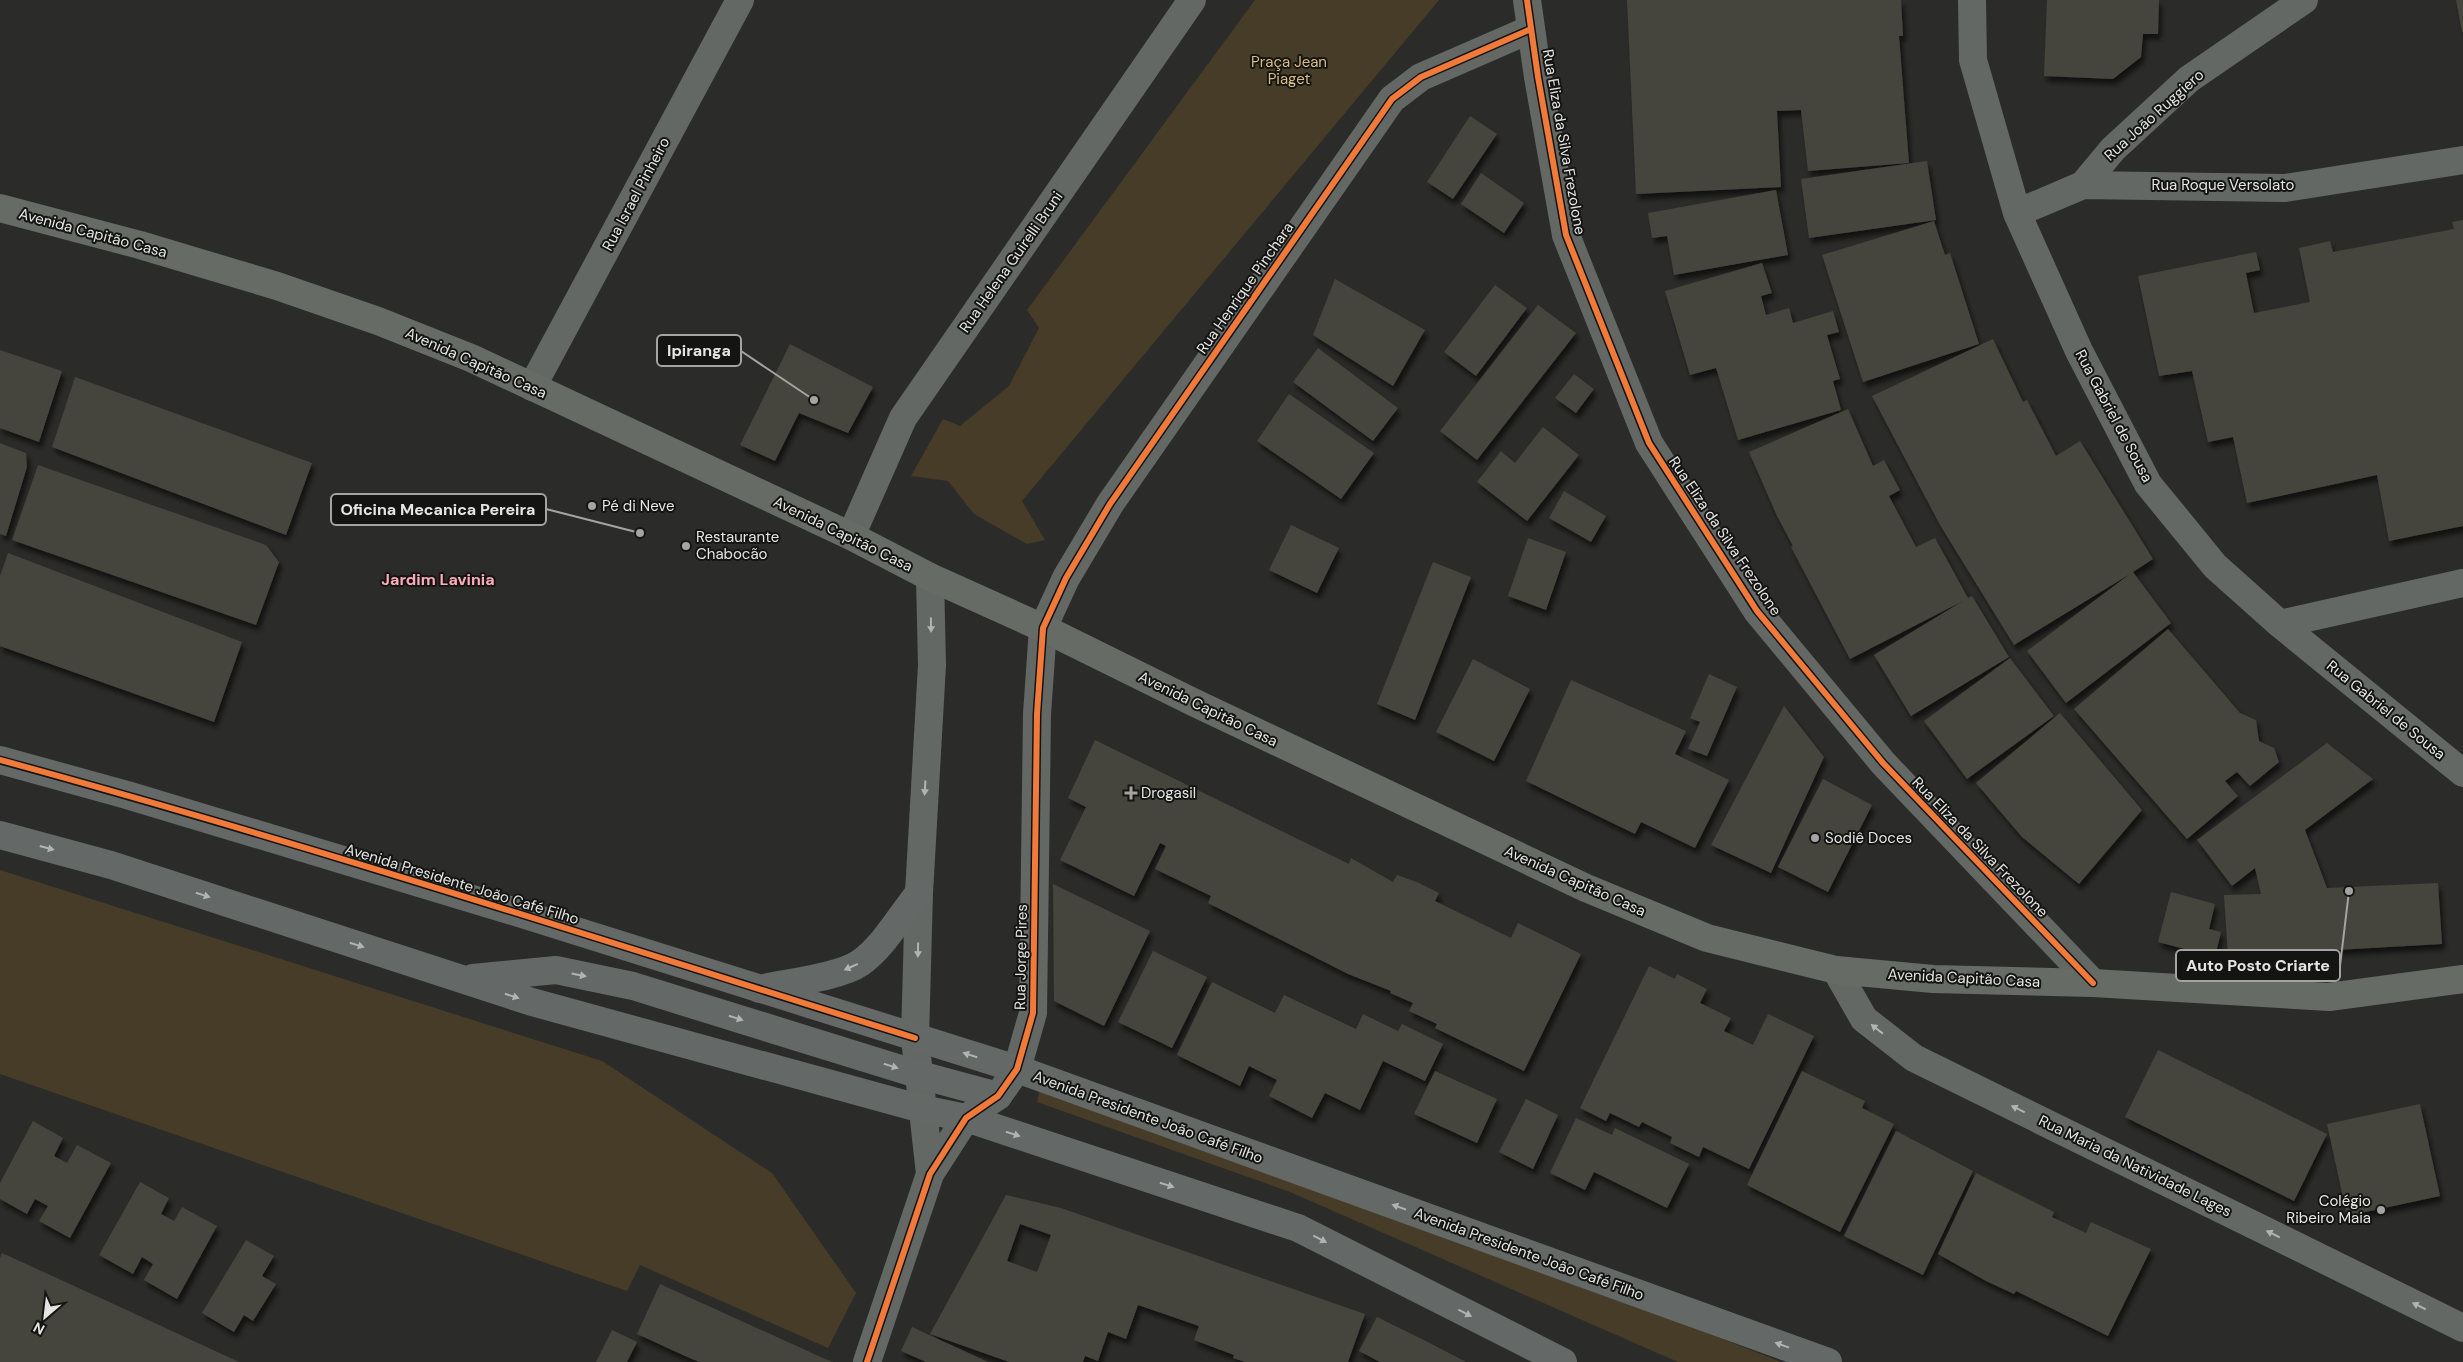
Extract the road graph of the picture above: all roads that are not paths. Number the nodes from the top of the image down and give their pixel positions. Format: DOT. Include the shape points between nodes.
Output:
graph roads {
  1 [pos="740,0"];
  2 [pos="1192,0"];
  3 [pos="1527,0"];
  4 [pos="1972,0"];
  5 [pos="2304,0"];
  6 [pos="1531,29"];
  7 [pos="2463,160"];
  8 [pos="2083,185"];
  9 [pos="0,208"];
  10 [pos="2017,213"];
  11 [pos="532,387"];
  12 [pos="850,536"];
  13 [pos="930,577"];
  14 [pos="2463,583"];
  15 [pos="2280,624"];
  16 [pos="1043,628"];
  17 [pos="0,760"];
  18 [pos="2463,773"];
  19 [pos="0,835"];
  20 [pos="919,892"];
  21 [pos="1836,970"];
  22 [pos="461,979"];
  23 [pos="2463,979"];
  24 [pos="2093,983"];
  25 [pos="758,989"];
  26 [pos="915,1038"];
  27 [pos="1016,1069"];
  28 [pos="920,1075"];
  29 [pos="998,1096"];
  30 [pos="922,1109"];
  31 [pos="966,1118"];
  32 [pos="930,1174"];
  33 [pos="2463,1328"];
  34 [pos="867,1362"];
  35 [pos="1563,1362"];
  36 [pos="1828,1362"];
  1 -- 11 [label="street, Rua Israel Pinheiro"];
  2 -- 12 [label="street, Rua Helena Guirelli Bruni" via="903,418"];
  3 -- 6 [label="street, Rua Eliza da Silva Frezolone"];
  4 -- 10 [label="street, Rua Gabriel de Sousa" via="1973,60"];
  5 -- 8 [label="street, Rua João Ruggiero" via="2189,79 2113,149"];
  6 -- 16 [label="street, Rua Henrique Pinchara" via="1421,77 1392,99 1110,504 1066,578"];
  6 -- 24 [label="street, Rua Eliza da Silva Frezolone" via="1566,235 1649,443 1757,611 1883,763"];
  7 -- 8 [label="street, Rua Roque Versolato" via="2285,188"];
  8 -- 10 [label="street, Rua Roque Versolato"];
  9 -- 11 [label="main road, Avenida Capitão Casa" via="277,286 378,321 471,358"];
  10 -- 15 [label="street, Rua Gabriel de Sousa" via="2079,351 2148,484 2216,566"];
  11 -- 12 [label="main road, Avenida Capitão Casa"];
  12 -- 13 [label="main road, Avenida Capitão Casa"];
  13 -- 16 [label="main road, Avenida Capitão Casa"];
  13 -- 20 [label="street, Rua Jorge Pires, one-way" via="932,665"];
  14 -- 15 [label="street"];
  15 -- 18 [label="street, Rua Gabriel de Sousa"];
  16 -- 21 [label="main road, Avenida Capitão Casa" via="1586,888 1706,938"];
  16 -- 27 [label="street, Rua Jorge Pires" via="1038,714 1033,1013"];
  17 -- 25 [label="main road, Avenida Presidente João Café Filho" via="175,809"];
  19 -- 22 [label="main road, one-way" via="111,865"];
  20 -- 25 [label="main road, one-way" via="878,946 859,963 840,972"];
  20 -- 26 [label="street, Rua Jorge Pires, one-way"];
  21 -- 24 [label="main road, Avenida Capitão Casa" via="1933,979"];
  33 -- 21 [label="street, Rua Maria da Natividade Lages, one-way" via="1914,1058 1864,1019"];
  22 -- 28 [label="main road, one-way" via="556,970 633,986"];
  22 -- 30 [label="main road, one-way" via="532,1002"];
  23 -- 24 [label="main road, Avenida Capitão Casa" via="2329,997"];
  25 -- 26 [label="main road, Avenida Presidente João Café Filho"];
  27 -- 26 [label="main road, Avenida Presidente João Café Filho, one-way"];
  26 -- 28 [label="street, Rua Jorge Pires"];
  27 -- 29 [label="street, Rua Jorge Pires"];
  36 -- 27 [label="main road, Avenida Presidente João Café Filho, one-way"];
  28 -- 29 [label="main road"];
  28 -- 30 [label="street, Rua Jorge Pires"];
  29 -- 31 [label="street, Rua Jorge Pires"];
  30 -- 31 [label="main road"];
  30 -- 32 [label="street, Rua Jorge Pires"];
  31 -- 32 [label="street, Rua Jorge Pires"];
  31 -- 35 [label="main road, one-way" via="1298,1228"];
  32 -- 34 [label="street, Rua Jorge Pires"];
}
